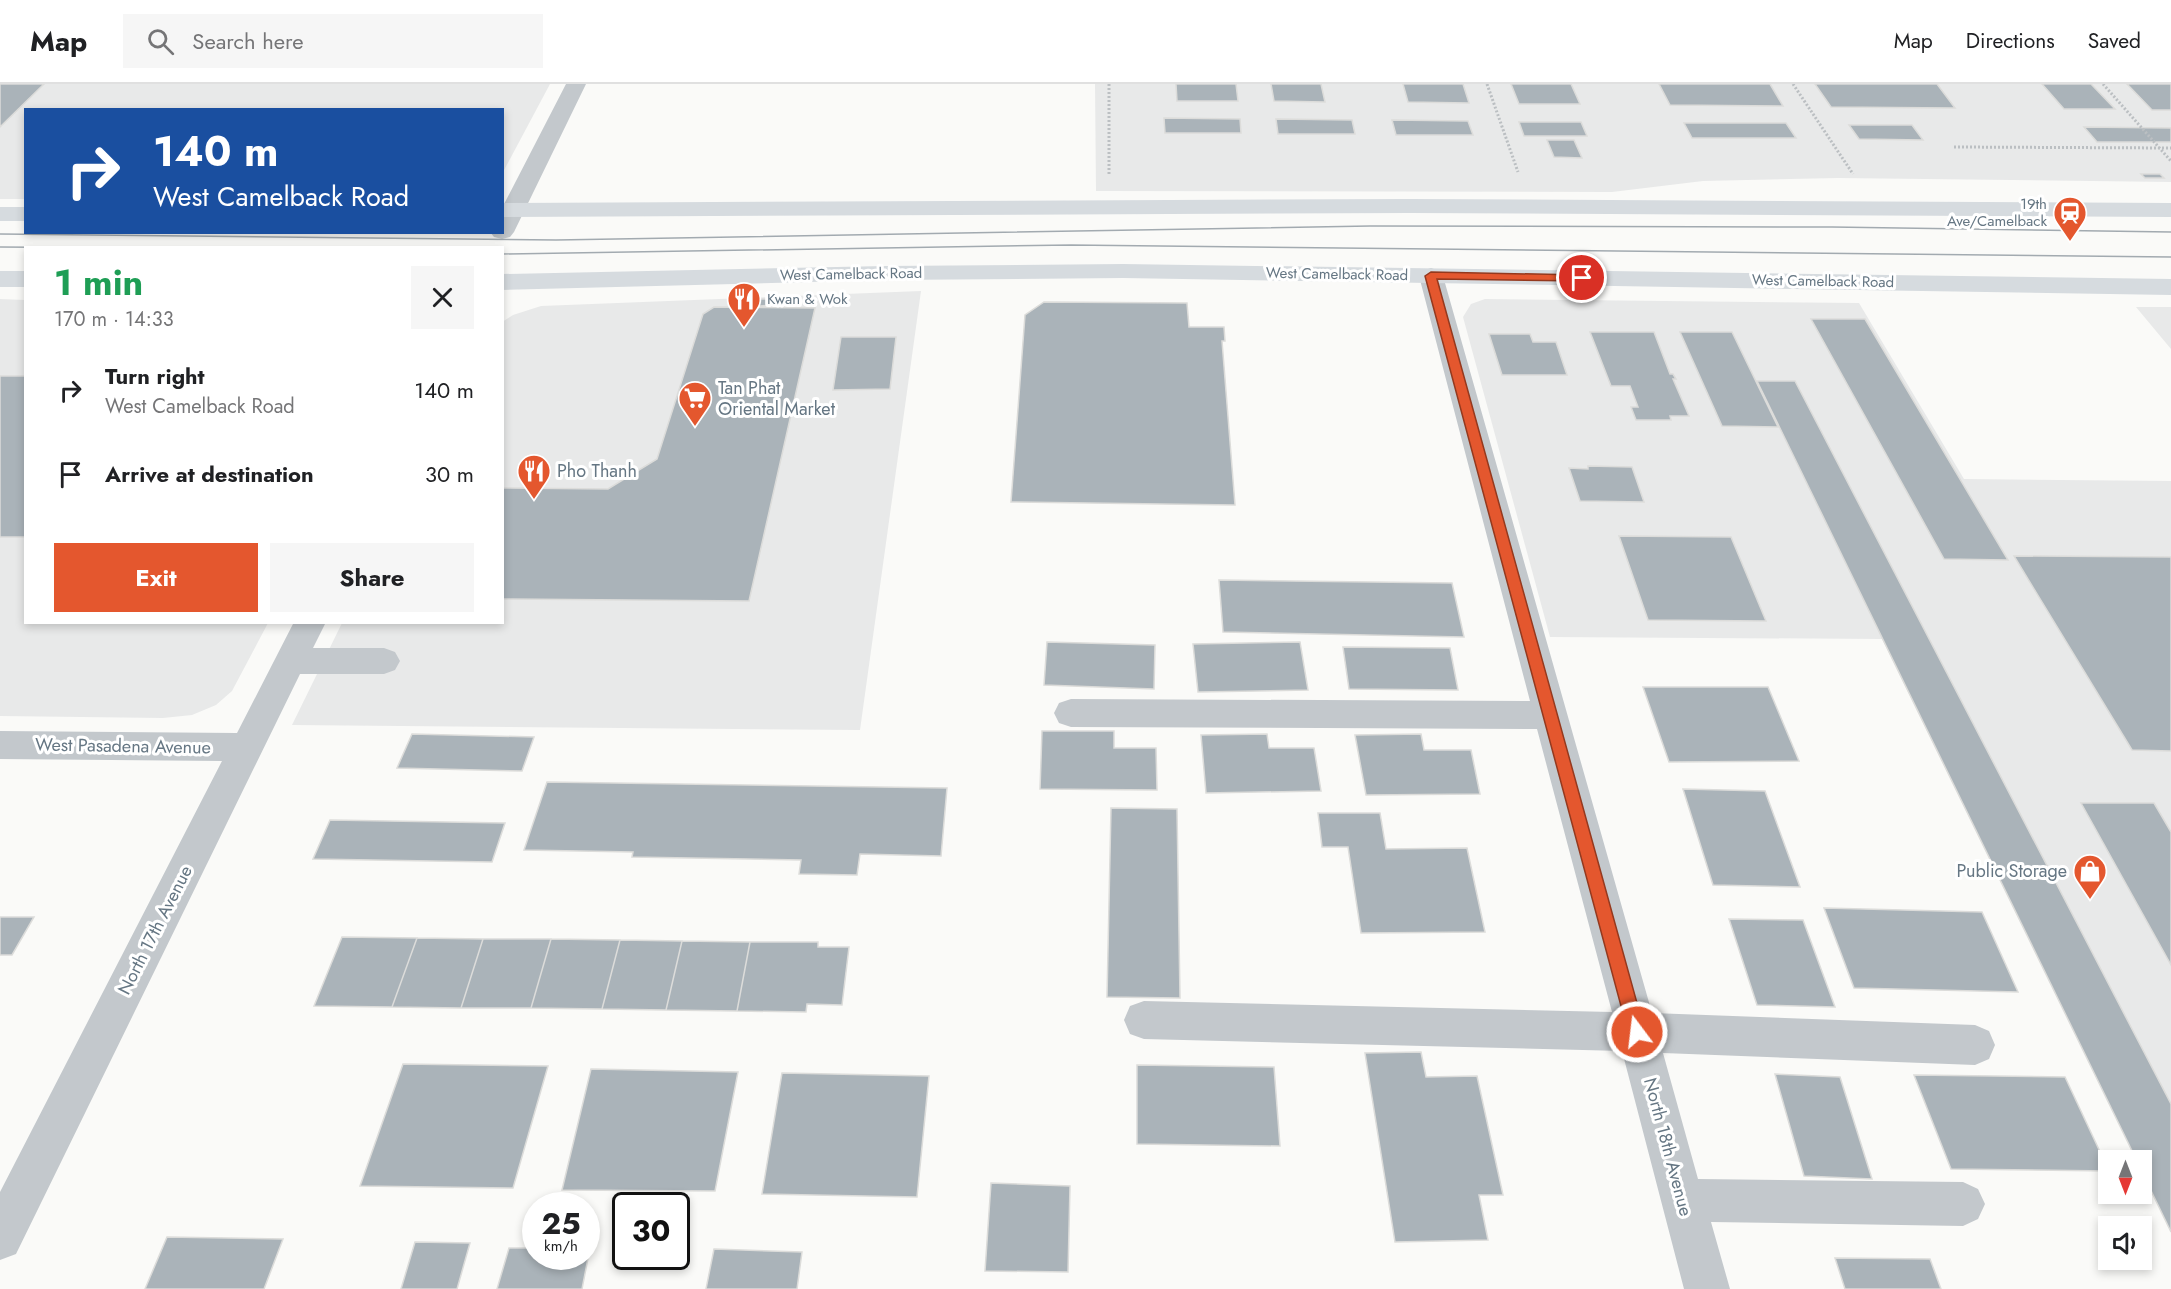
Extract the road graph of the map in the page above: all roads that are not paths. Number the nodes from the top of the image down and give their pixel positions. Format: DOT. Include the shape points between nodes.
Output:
graph roads {
  1 [pos="576,84"];
  2 [pos="508,210"];
  3 [pos="2171,210"];
  4 [pos="0,214"];
  5 [pos="24,214"];
  6 [pos="504,225"];
  7 [pos="1431,276"];
  8 [pos="0,279"];
  9 [pos="24,279"];
  10 [pos="504,282"];
  11 [pos="2171,287"];
  12 [pos="309,624"];
  13 [pos="290,661"];
  14 [pos="384,661"];
  15 [pos="1071,713"];
  16 [pos="1550,715"];
  17 [pos="0,745"];
  18 [pos="247,747"];
  19 [pos="1144,1020"];
  20 [pos="1637,1032"];
  21 [pos="1975,1045"];
  22 [pos="1683,1200"];
  23 [pos="1963,1204"];
  24 [pos="0,1238"];
  25 [pos="1707,1289"];
  1 -- 2 [label="street"];
  2 -- 3 [label="main road" via="1410,206"];
  2 -- 6 [label="street"];
  4 -- 5 [label="main road"];
  7 -- 10 [label="main road, West Camelback Road" via="1101,271"];
  7 -- 11 [label="main road, West Camelback Road"];
  7 -- 16 [label="street, North 18th Avenue"];
  8 -- 9 [label="main road"];
  12 -- 13 [label="street, North 17th Avenue"];
  13 -- 14 [label="street"];
  13 -- 18 [label="street, North 17th Avenue"];
  15 -- 16 [label="street"];
  16 -- 20 [label="street, North 18th Avenue"];
  17 -- 18 [label="street, West Pasadena Avenue"];
  18 -- 24 [label="street, North 17th Avenue"];
  19 -- 20 [label="street"];
  20 -- 21 [label="street"];
  20 -- 22 [label="street, North 18th Avenue"];
  22 -- 23 [label="street"];
  22 -- 25 [label="street, North 18th Avenue"];
}
